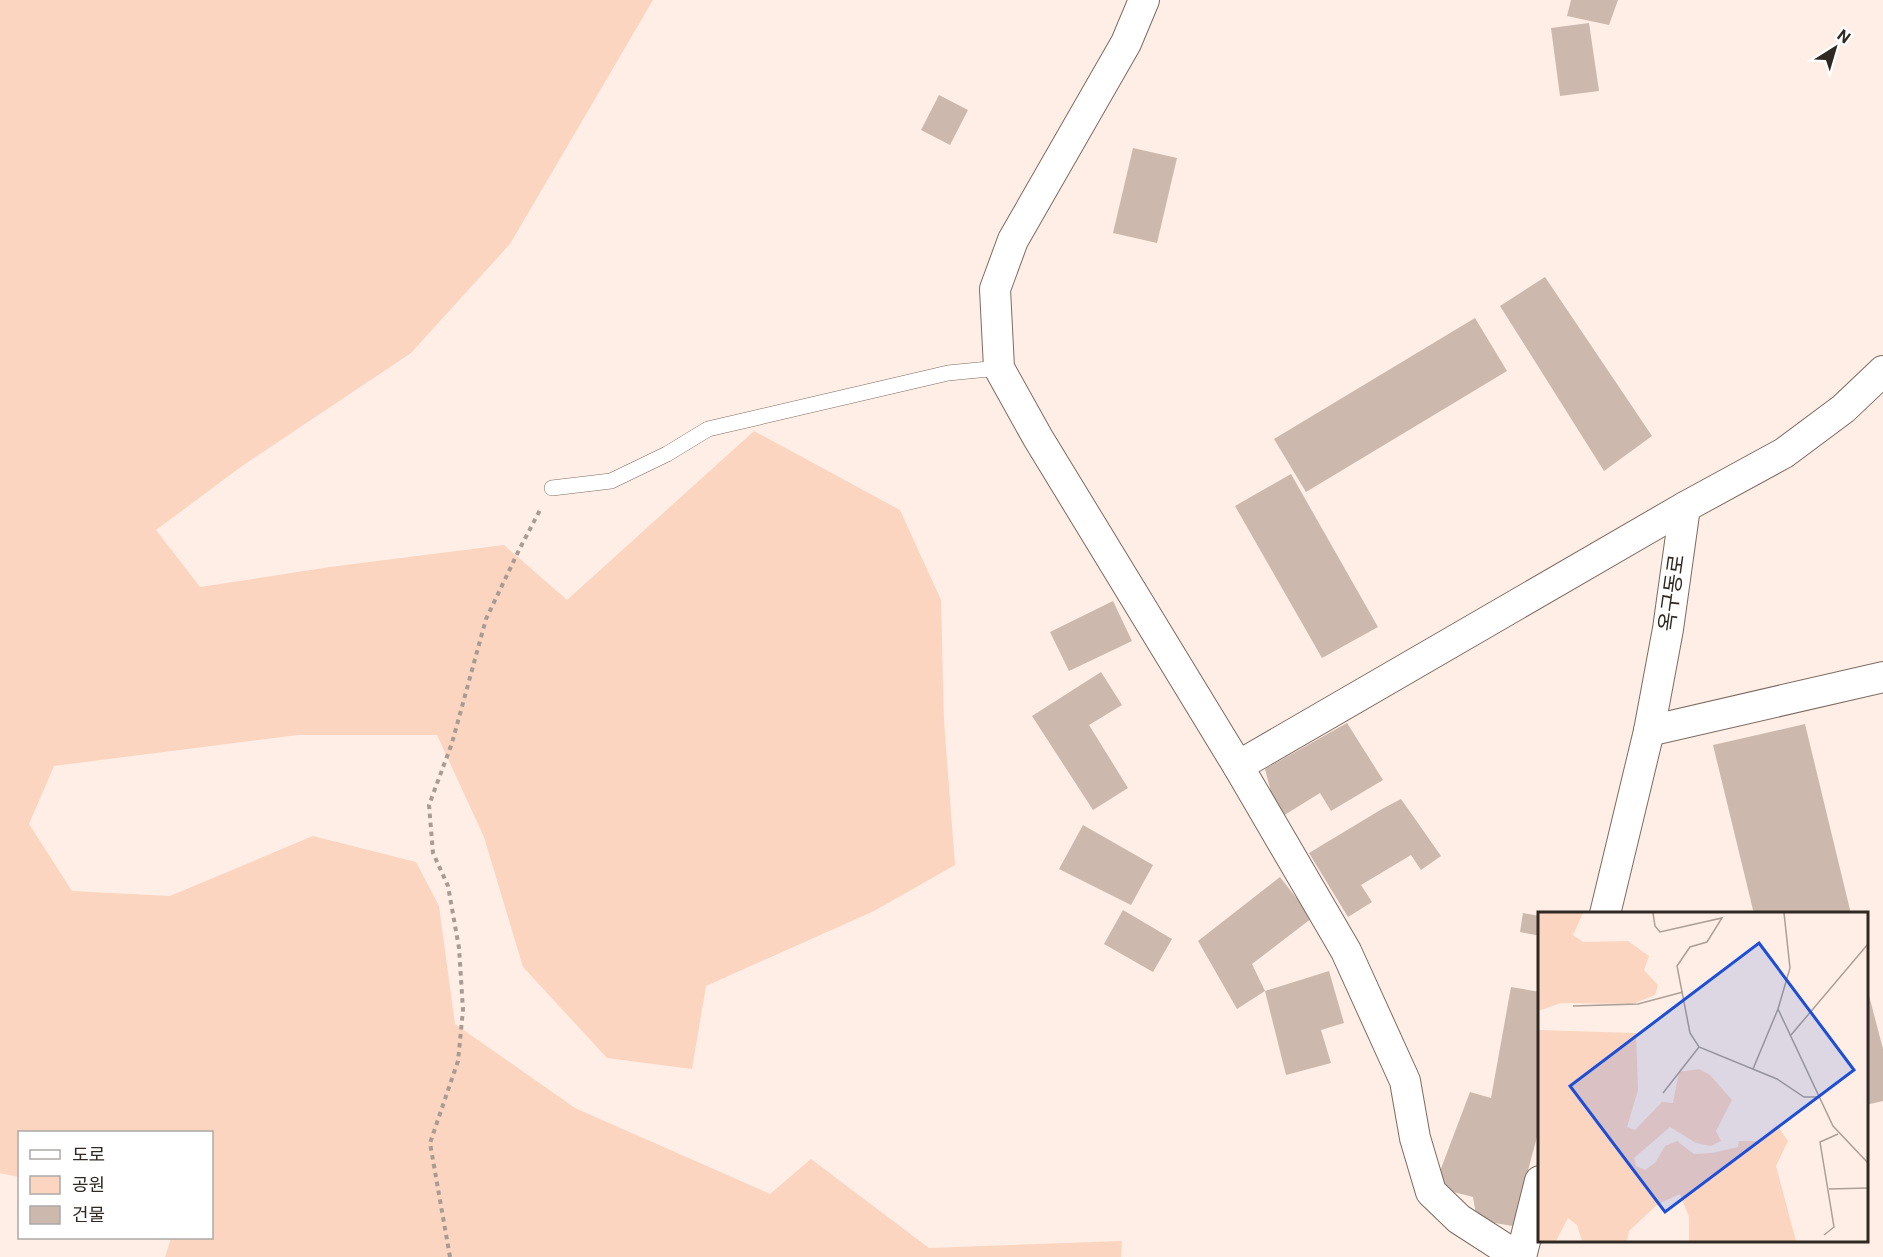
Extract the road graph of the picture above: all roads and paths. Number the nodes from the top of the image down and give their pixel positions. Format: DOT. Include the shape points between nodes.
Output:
graph roads {
  1 [pos="1144,0"];
  2 [pos="999,368"];
  3 [pos="1883,371"];
  4 [pos="552,488"];
  5 [pos="1685,507"];
  6 [pos="1883,677"];
  7 [pos="1649,732"];
  8 [pos="1238,766"];
  9 [pos="1605,912"];
  10 [pos="1538,1185"];
  11 [pos="450,1257"];
  12 [pos="1519,1257"];
  1 -- 2 [label="street" via="1126,43 1013,240 995,289"];
  2 -- 4 [label="lane" via="948,373 708,429 610,481"];
  2 -- 8 [label="street"];
  3 -- 5 [label="street" via="1843,409 1784,453"];
  4 -- 11 [label="path" via="486,619 452,743 429,805 433,854 448,886 459,948 463,1010 458,1061 430,1143"];
  5 -- 7 [label="street, 옥구동로"];
  5 -- 8 [label="street"];
  6 -- 7 [label="street"];
  7 -- 9 [label="street, 옥구동로"];
  8 -- 12 [label="street" via="1346,951 1405,1082 1415,1138 1431,1192 1459,1219"];
  10 -- 12 [label="street"];
}
